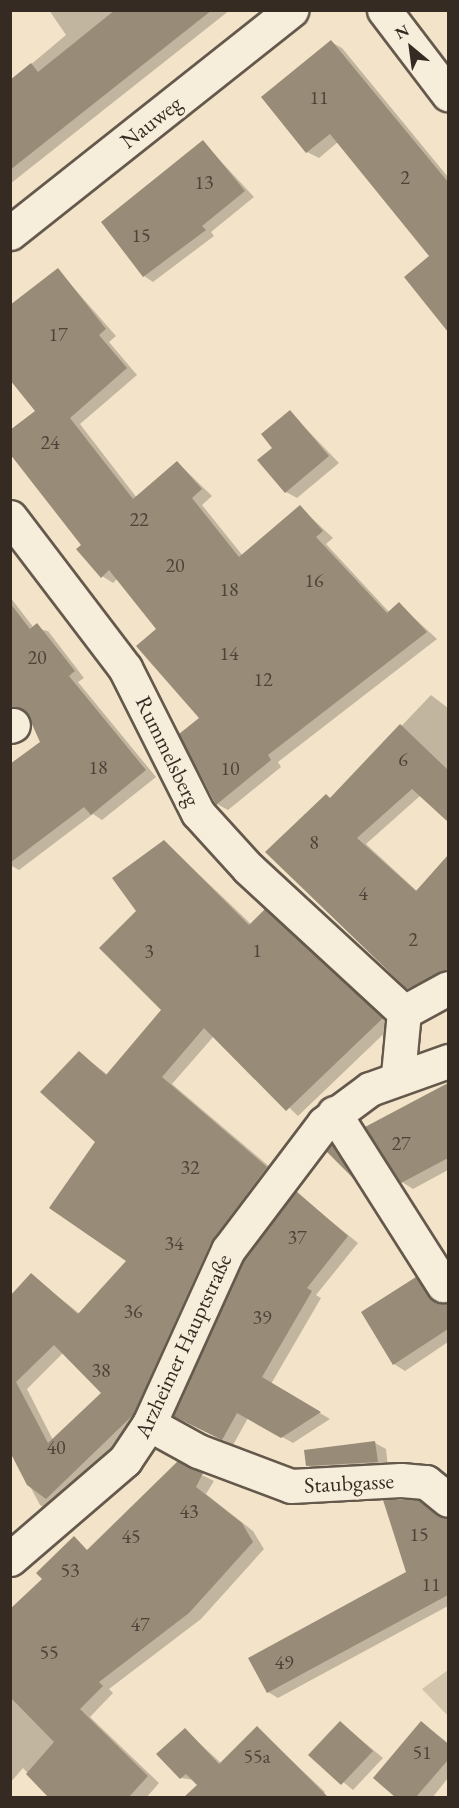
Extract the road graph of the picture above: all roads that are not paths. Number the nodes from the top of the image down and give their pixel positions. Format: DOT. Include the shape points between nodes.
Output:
graph roads {
  1 [pos="291,10"];
  2 [pos="384,10"];
  3 [pos="448,94"];
  4 [pos="10,234"];
  5 [pos="10,517"];
  6 [pos="448,988"];
  7 [pos="404,1012"];
  8 [pos="448,1061"];
  9 [pos="398,1075"];
  10 [pos="334,1113"];
  11 [pos="443,1286"];
  12 [pos="149,1424"];
  13 [pos="448,1500"];
  14 [pos="10,1559"];
  1 -- 4 [label="street, Nauweg"];
  2 -- 3 [label="street"];
  5 -- 7 [label="street, Rummelsberg" via="125,668 198,813 248,868"];
  6 -- 7 [label="street"];
  7 -- 9 [label="street"];
  8 -- 9 [label="street, Arzheimer Hauptstraße"];
  9 -- 10 [label="street, Arzheimer Hauptstraße"];
  10 -- 11 [label="street"];
  10 -- 12 [label="street, Arzheimer Hauptstraße" via="283,1171 228,1250"];
  12 -- 13 [label="street, Staubgasse" via="198,1450 291,1486 426,1482"];
  12 -- 14 [label="street, Arzheimer Hauptstraße" via="125,1460 96,1489"];
}
